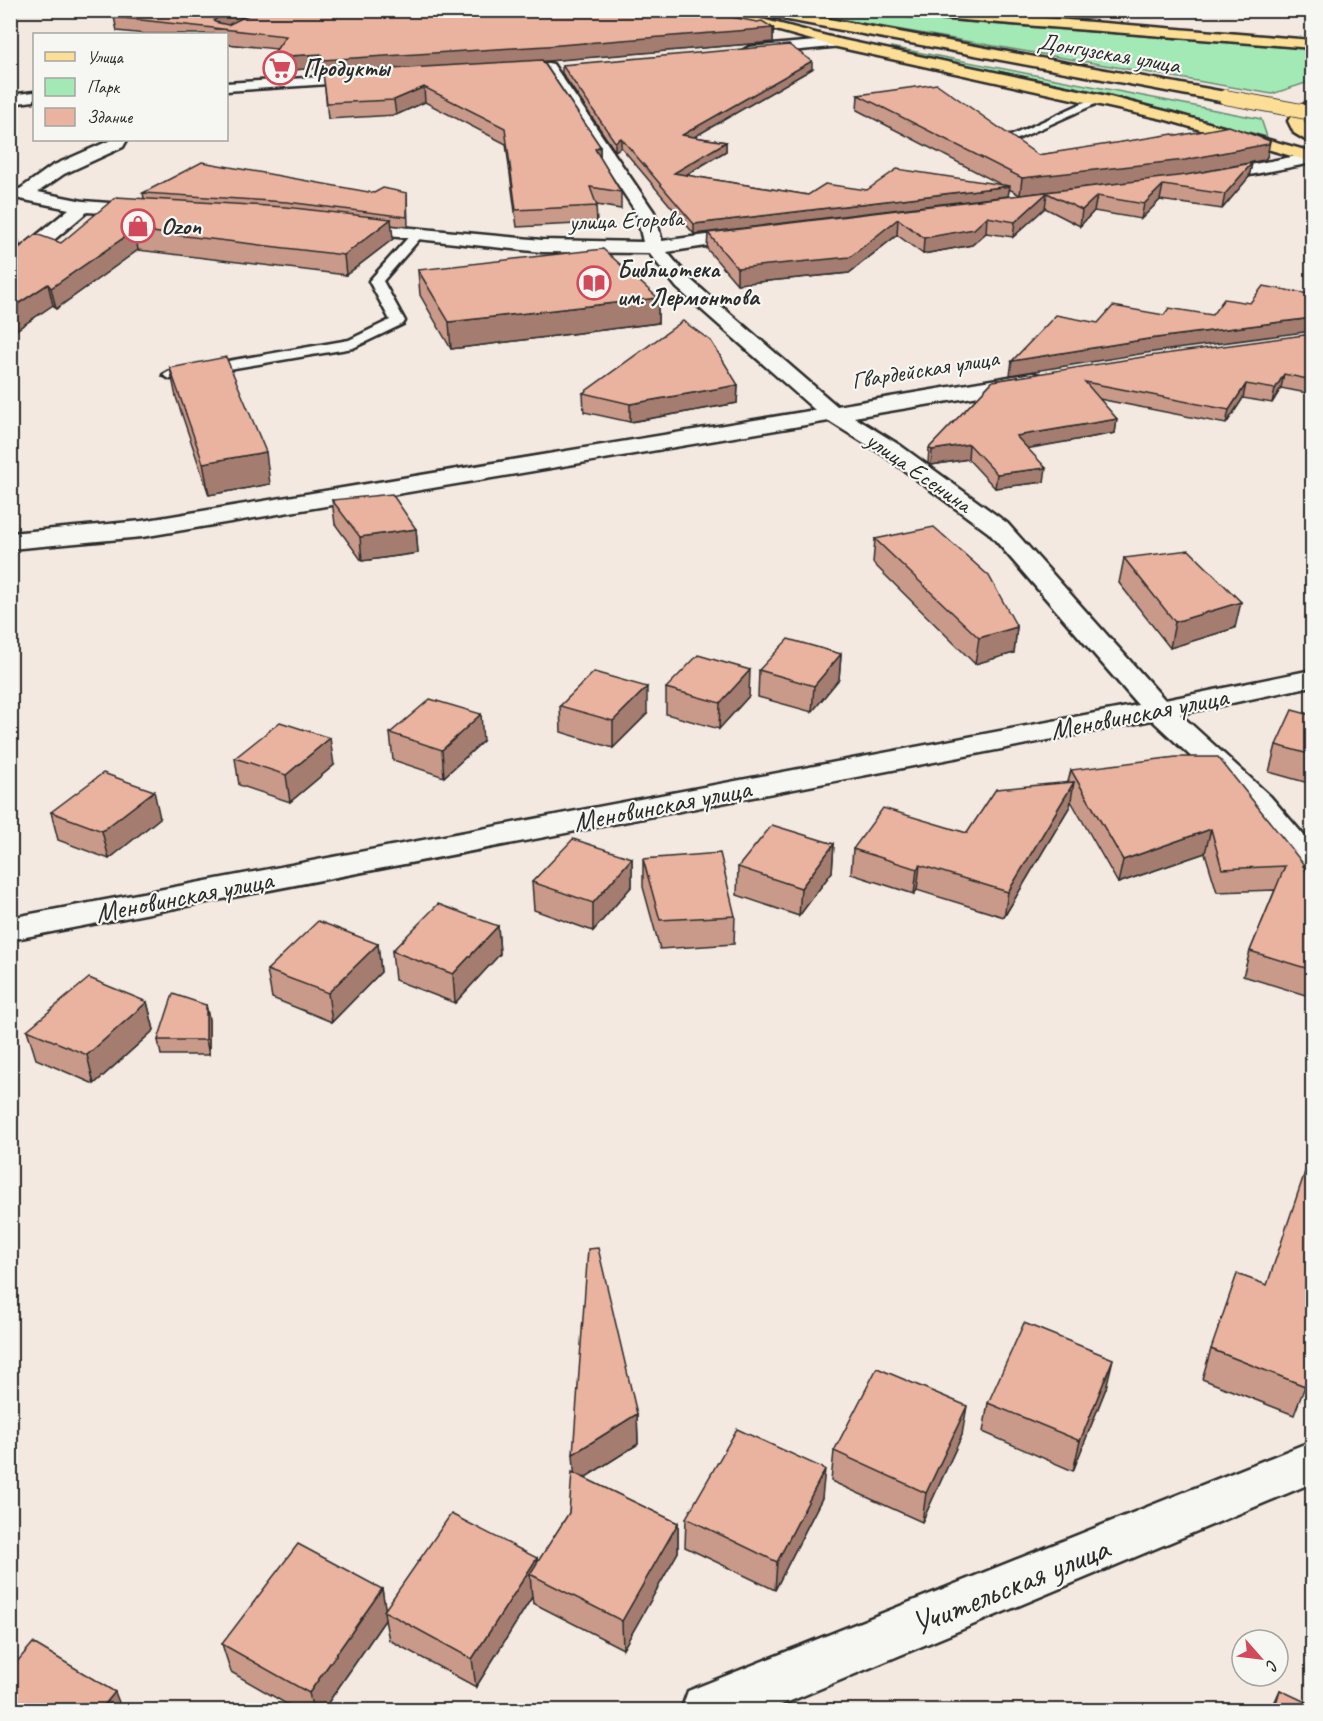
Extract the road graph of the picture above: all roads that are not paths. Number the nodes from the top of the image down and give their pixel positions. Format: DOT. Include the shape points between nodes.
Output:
graph roads {
  1 [pos="19,10"];
  2 [pos="710,10"];
  3 [pos="756,10"];
  4 [pos="888,10"];
  5 [pos="10,11"];
  6 [pos="837,43"];
  7 [pos="1312,44"];
  8 [pos="730,53"];
  9 [pos="552,67"];
  10 [pos="381,77"];
  11 [pos="228,87"];
  12 [pos="33,97"];
  13 [pos="1098,99"];
  14 [pos="10,100"];
  15 [pos="1312,104"];
  16 [pos="1312,113"];
  17 [pos="1009,139"];
  18 [pos="1312,139"];
  19 [pos="118,141"];
  20 [pos="1312,158"];
  21 [pos="1195,181"];
  22 [pos="16,194"];
  23 [pos="83,206"];
  24 [pos="172,212"];
  25 [pos="335,225"];
  26 [pos="765,233"];
  27 [pos="417,235"];
  28 [pos="654,248"];
  29 [pos="10,267"];
  30 [pos="171,375"];
  31 [pos="1053,376"];
  32 [pos="831,412"];
  33 [pos="10,541"];
  34 [pos="1312,678"];
  35 [pos="1158,710"];
  36 [pos="1312,865"];
  37 [pos="10,929"];
  38 [pos="1312,1462"];
  39 [pos="707,1710"];
  1 -- 5 [label="street"];
  2 -- 6 [label="main road"];
  3 -- 16 [label="main road, Донгузская улица, bridge"];
  4 -- 7 [label="main road"];
  6 -- 8 [label="street"];
  6 -- 13 [label="main road"];
  9 -- 28 [label="street, улица Есенина" via="645,212"];
  10 -- 11 [label="street"];
  12 -- 14 [label="street"];
  13 -- 17 [label="lane"];
  13 -- 20 [label="main road"];
  15 -- 18 [label="main road" via="1296,121"];
  19 -- 22 [label="street"];
  20 -- 21 [label="street"];
  22 -- 23 [label="street"];
  23 -- 24 [label="street"];
  23 -- 29 [label="street"];
  25 -- 27 [label="street, улица Егорова"];
  26 -- 28 [label="street, улица Егорова"];
  27 -- 28 [label="street, улица Егорова" via="542,246"];
  27 -- 30 [label="lane" via="376,281 398,321 353,344"];
  28 -- 32 [label="street, улица Есенина" via="684,284"];
  31 -- 32 [label="street, Гвардейская улица"];
  32 -- 33 [label="street, Гвардейская улица" via="142,530"];
  32 -- 35 [label="street, улица Есенина" via="893,451 998,528"];
  34 -- 35 [label="street, Меновинская улица"];
  35 -- 36 [label="street, улица Есенина" via="1258,802"];
  35 -- 37 [label="street, Меновинская улица"];
  38 -- 39 [label="street, Учительская улица"];
}
